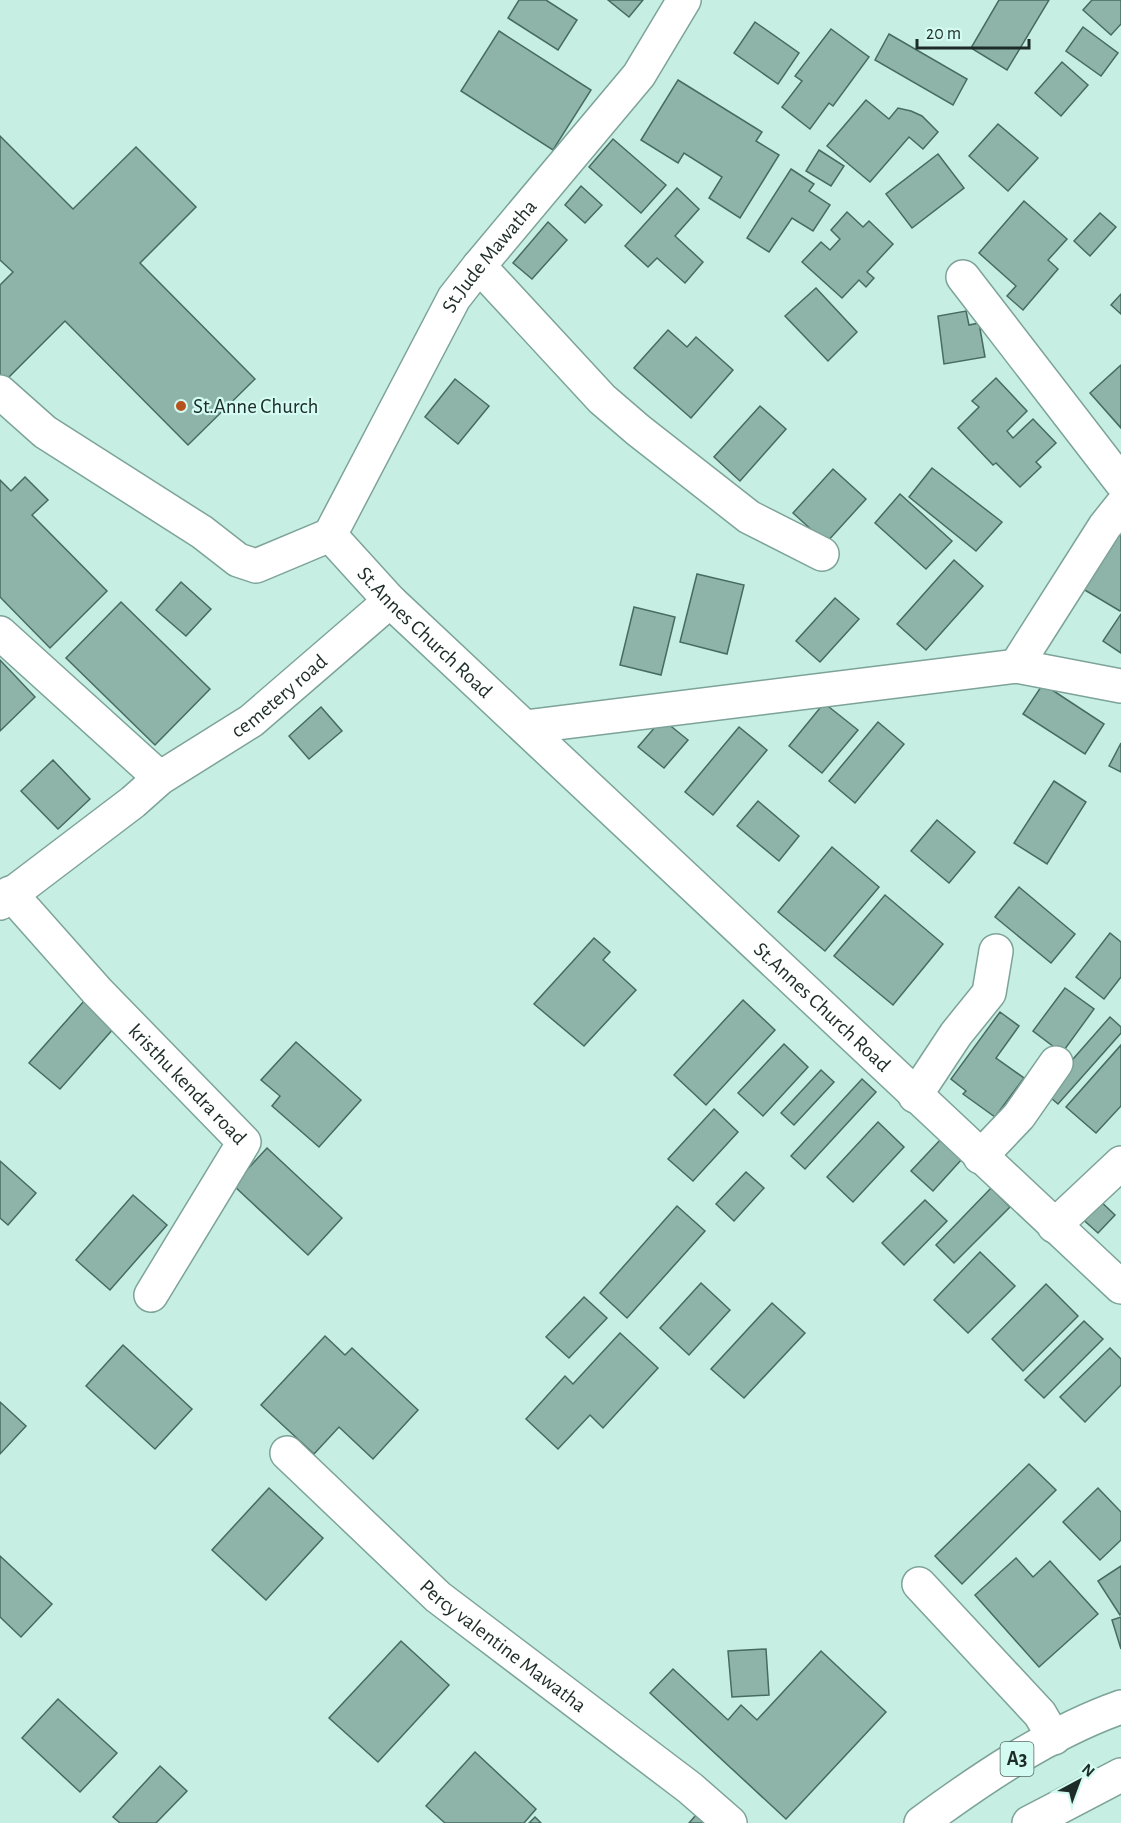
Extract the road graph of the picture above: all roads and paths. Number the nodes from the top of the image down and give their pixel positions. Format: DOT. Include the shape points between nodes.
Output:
graph roads {
  1 [pos="684,0"];
  2 [pos="479,266"];
  3 [pos="963,277"];
  4 [pos="0,392"];
  5 [pos="1121,482"];
  6 [pos="1121,506"];
  7 [pos="330,535"];
  8 [pos="822,554"];
  9 [pos="390,601"];
  10 [pos="0,633"];
  11 [pos="1016,666"];
  12 [pos="1121,686"];
  13 [pos="525,727"];
  14 [pos="160,778"];
  15 [pos="5,898"];
  16 [pos="996,951"];
  17 [pos="1056,1063"];
  18 [pos="915,1096"];
  19 [pos="980,1157"];
  20 [pos="1121,1163"];
  21 [pos="1054,1226"];
  22 [pos="1121,1287"];
  23 [pos="151,1295"];
  24 [pos="287,1453"];
  25 [pos="919,1584"];
  26 [pos="1121,1707"];
  27 [pos="1054,1738"];
  28 [pos="1118,1781"];
  29 [pos="730,1823"];
  30 [pos="921,1823"];
  31 [pos="1029,1823"];
  1 -- 2 [label="main road, St.Jude Mawatha" via="639,75"];
  2 -- 7 [label="main road, St.Jude Mawatha" via="454,298"];
  2 -- 8 [label="main road" via="602,399 638,430 749,517"];
  3 -- 5 [label="main road"];
  4 -- 7 [label="main road" via="45,432 202,532 238,560 256,566"];
  6 -- 11 [label="main road"];
  7 -- 9 [label="main road, St.Annes Church Road"];
  9 -- 13 [label="main road, St.Annes Church Road"];
  9 -- 14 [label="main road, cemetery road" via="251,721"];
  10 -- 14 [label="main road"];
  11 -- 12 [label="main road"];
  11 -- 13 [label="main road"];
  13 -- 18 [label="main road, St.Annes Church Road"];
  14 -- 15 [label="main road, cemetery road" via="134,802"];
  15 -- 23 [label="main road, kristhu kendra road" via="244,1142"];
  16 -- 18 [label="main road" via="989,993"];
  17 -- 19 [label="main road" via="1019,1116"];
  18 -- 19 [label="main road, St.Annes Church Road"];
  19 -- 21 [label="main road, St.Annes Church Road"];
  20 -- 21 [label="main road"];
  21 -- 22 [label="main road, St.Annes Church Road"];
  24 -- 29 [label="main road, Percy valentine Mawatha" via="438,1597 690,1788"];
  25 -- 27 [label="main road" via="1040,1714"];
  26 -- 27 [label="main road, A3"];
  27 -- 30 [label="main road, A3"];
  28 -- 31 [label="main road"];
}
